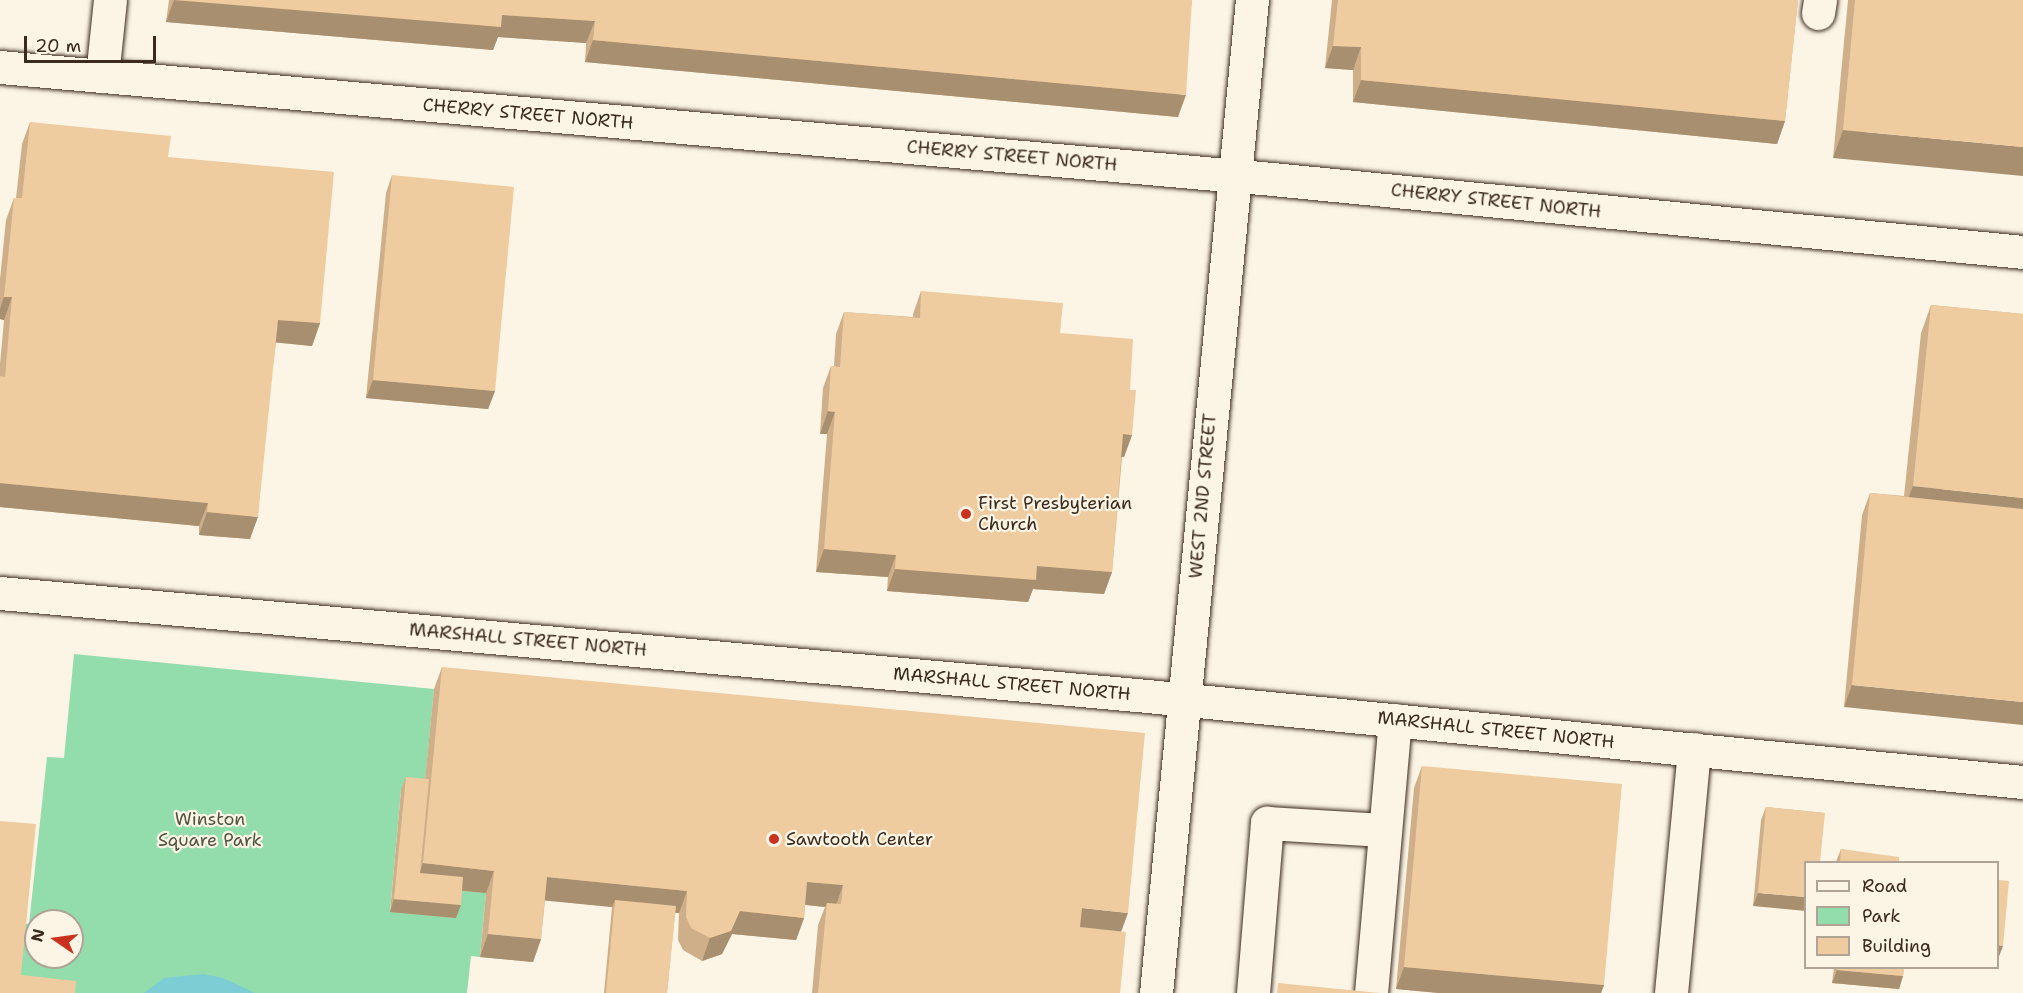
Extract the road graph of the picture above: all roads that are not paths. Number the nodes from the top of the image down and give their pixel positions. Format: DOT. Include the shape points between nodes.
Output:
graph roads {
  1 [pos="110,0"];
  2 [pos="1252,0"];
  3 [pos="0,67"];
  4 [pos="102,76"];
  5 [pos="1234,176"];
  6 [pos="2023,252"];
  7 [pos="0,593"];
  8 [pos="1185,699"];
  9 [pos="1395,720"];
  10 [pos="1694,749"];
  11 [pos="2023,782"];
  12 [pos="1383,830"];
  13 [pos="1156,993"];
  14 [pos="1253,993"];
  15 [pos="1371,993"];
  16 [pos="1671,993"];
  1 -- 4 [label="main road"];
  2 -- 5 [label="main road, WEST 2ND STREET"];
  3 -- 4 [label="main road, CHERRY STREET NORTH"];
  4 -- 5 [label="main road, CHERRY STREET NORTH"];
  5 -- 6 [label="main road, CHERRY STREET NORTH"];
  5 -- 8 [label="main road, WEST 2ND STREET"];
  7 -- 8 [label="main road, MARSHALL STREET NORTH"];
  8 -- 9 [label="main road, MARSHALL STREET NORTH"];
  8 -- 13 [label="main road, WEST 2ND STREET"];
  9 -- 10 [label="main road, MARSHALL STREET NORTH"];
  9 -- 12 [label="main road"];
  10 -- 11 [label="main road, MARSHALL STREET NORTH"];
  10 -- 16 [label="main road"];
  12 -- 14 [label="main road" via="1267,823"];
  12 -- 15 [label="main road"];
}
